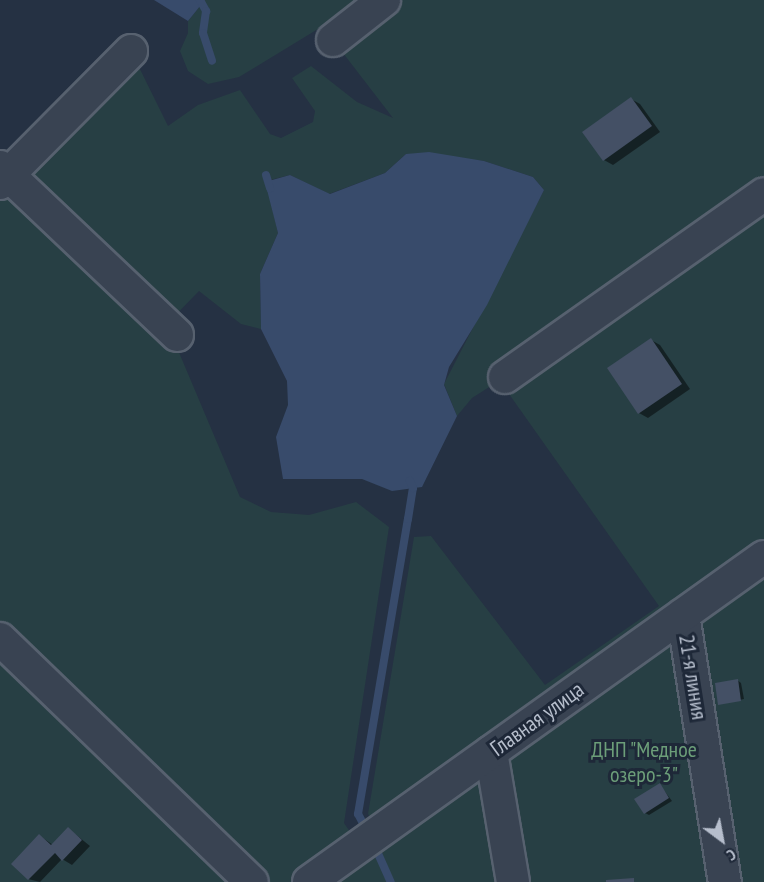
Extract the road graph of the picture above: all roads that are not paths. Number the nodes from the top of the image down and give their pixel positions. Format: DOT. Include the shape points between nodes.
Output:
graph roads {
  1 [pos="384,0"];
  2 [pos="333,40"];
  3 [pos="131,51"];
  4 [pos="3,175"];
  5 [pos="764,194"];
  6 [pos="177,335"];
  7 [pos="505,377"];
  8 [pos="764,557"];
  9 [pos="683,615"];
  10 [pos="0,639"];
  11 [pos="491,752"];
  12 [pos="252,882"];
  13 [pos="309,882"];
  14 [pos="513,882"];
  15 [pos="725,882"];
  1 -- 2 [label="street"];
  3 -- 4 [label="street"];
  4 -- 6 [label="street"];
  5 -- 7 [label="street"];
  8 -- 9 [label="street, Главная улица"];
  9 -- 11 [label="street, Главная улица"];
  9 -- 15 [label="street, 21-я линия"];
  10 -- 12 [label="street"];
  11 -- 13 [label="street, Главная улица"];
  11 -- 14 [label="street"];
}
